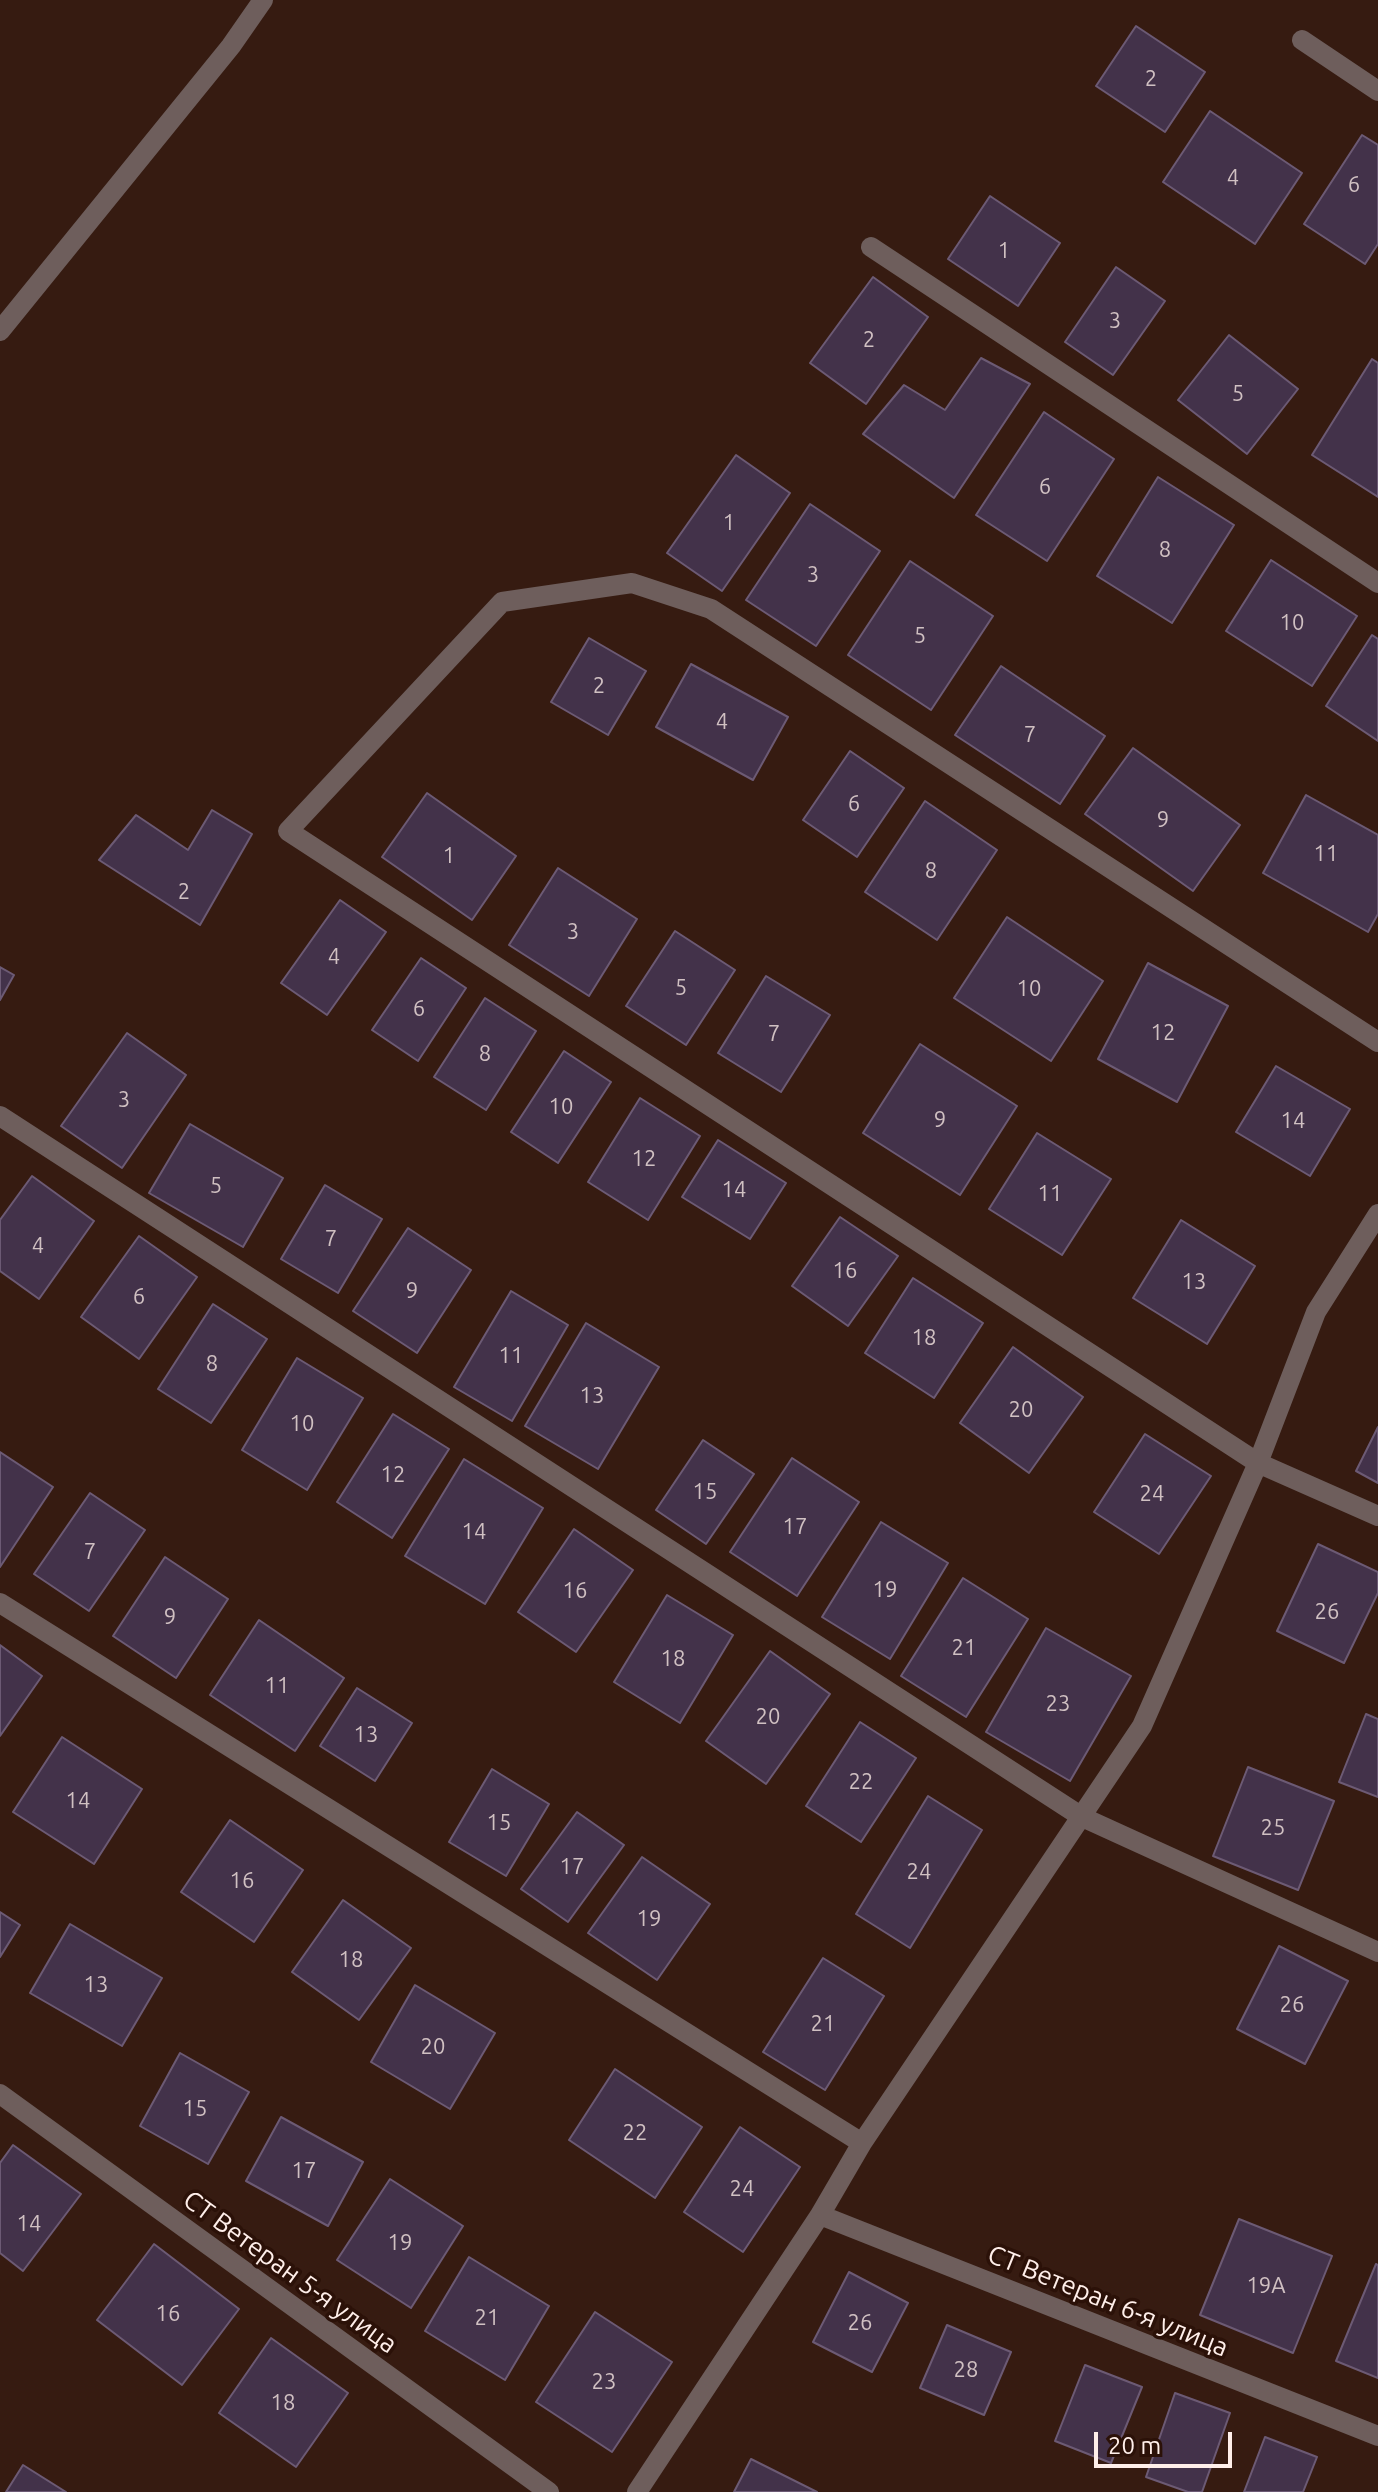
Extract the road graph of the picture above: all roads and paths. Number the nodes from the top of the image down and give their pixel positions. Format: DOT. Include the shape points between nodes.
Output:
graph roads {
  1 [pos="263,0"];
  2 [pos="1302,40"];
  3 [pos="1378,91"];
  4 [pos="871,247"];
  5 [pos="0,331"];
  6 [pos="1378,583"];
  7 [pos="1378,1042"];
  8 [pos="0,1116"];
  9 [pos="1378,1214"];
  10 [pos="1258,1463"];
  11 [pos="1378,1516"];
  12 [pos="0,1603"];
  13 [pos="1082,1817"];
  14 [pos="1378,1952"];
  15 [pos="0,2094"];
  16 [pos="862,2143"];
  17 [pos="820,2215"];
  18 [pos="1378,2436"];
  19 [pos="549,2492"];
  20 [pos="637,2492"];
  1 -- 5 [label="street"];
  2 -- 3 [label="street"];
  4 -- 6 [label="street"];
  7 -- 10 [label="street" via="711,609 632,583 502,602 288,831"];
  8 -- 13 [label="street"];
  9 -- 10 [label="street" via="1316,1312"];
  10 -- 11 [label="street"];
  10 -- 13 [label="street" via="1142,1726"];
  12 -- 16 [label="street"];
  13 -- 14 [label="street"];
  13 -- 16 [label="street"];
  15 -- 19 [label="street, СТ Ветеран 5-я улица"];
  16 -- 17 [label="street"];
  17 -- 18 [label="street, СТ Ветеран 6-я улица"];
  17 -- 20 [label="street"];
}
